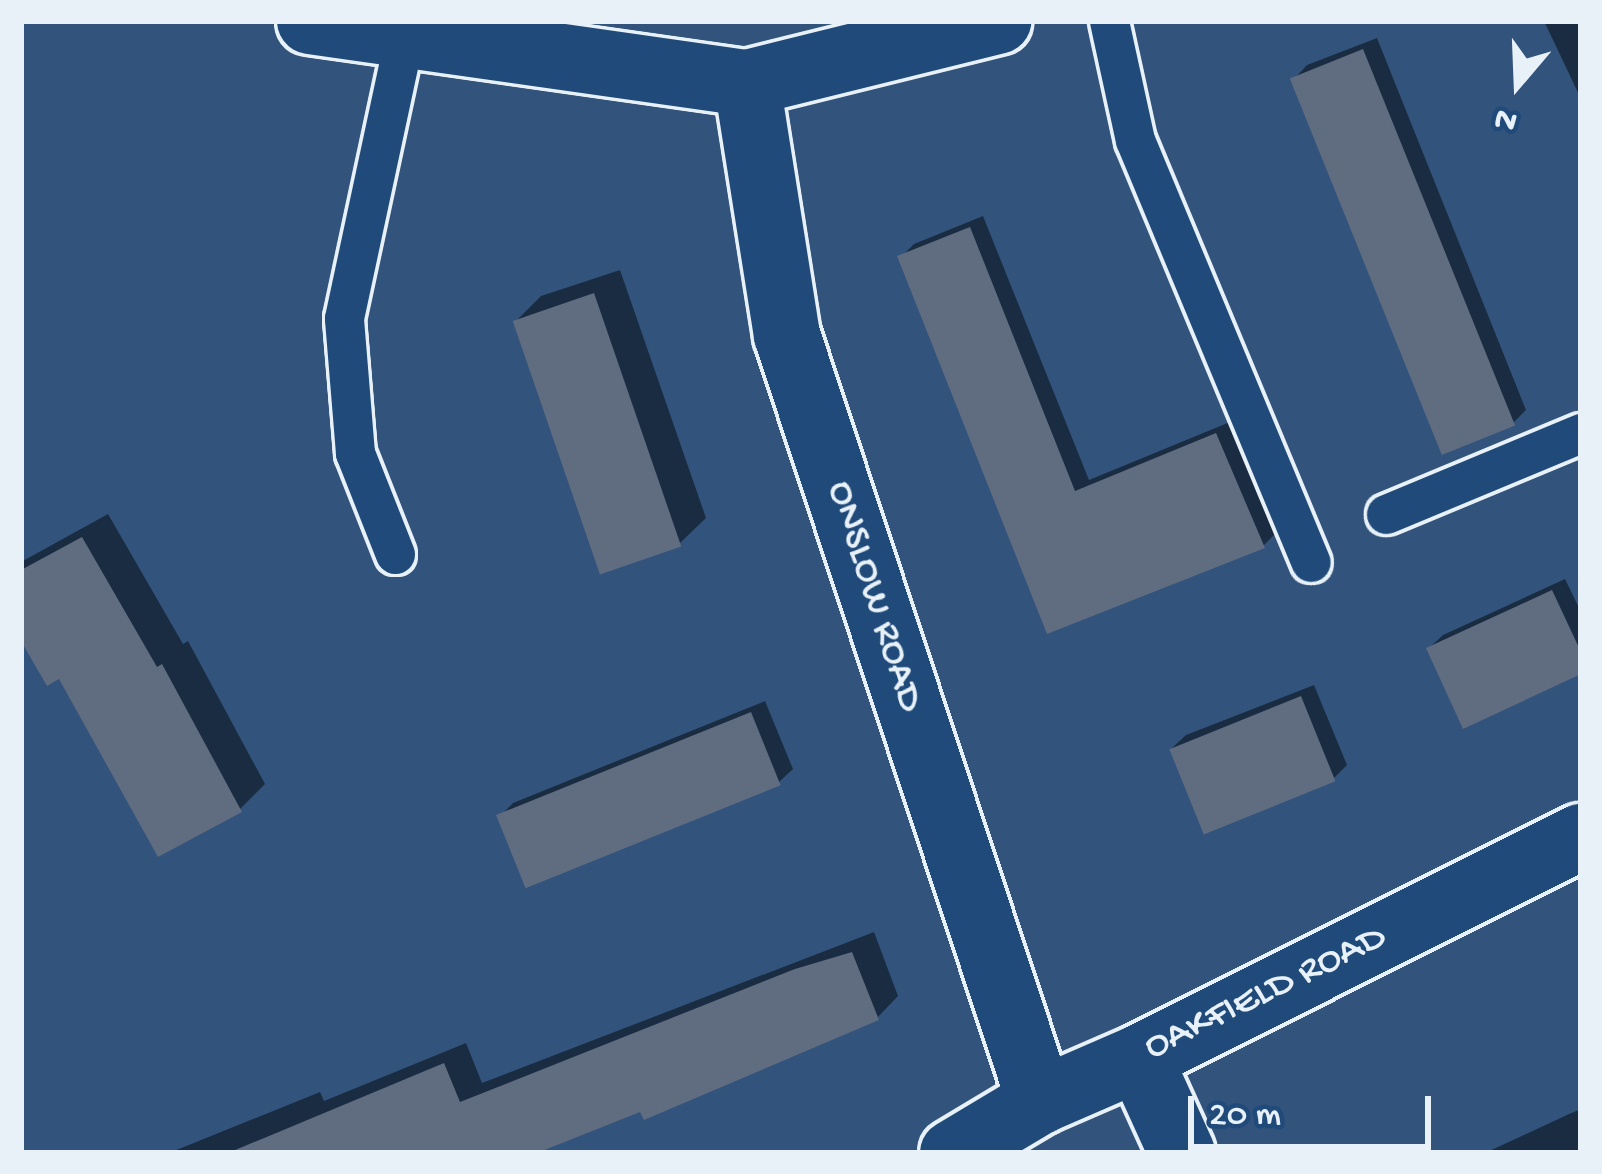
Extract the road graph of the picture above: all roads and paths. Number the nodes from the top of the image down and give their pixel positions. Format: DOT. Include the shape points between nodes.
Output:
graph roads {
  1 [pos="310,21"];
  2 [pos="998,21"];
  3 [pos="1109,21"];
  4 [pos="404,38"];
  5 [pos="747,83"];
  6 [pos="1581,433"];
  7 [pos="1386,514"];
  8 [pos="395,554"];
  9 [pos="1311,562"];
  10 [pos="1581,837"];
  11 [pos="1139,1058"];
  12 [pos="1040,1101"];
  13 [pos="953,1153"];
  14 [pos="1182,1153"];
  1 -- 4 [label="street"];
  2 -- 5 [label="street"];
  3 -- 9 [label="lane" via="1135,140"];
  4 -- 5 [label="street"];
  4 -- 8 [label="lane" via="344,318 355,453"];
  5 -- 12 [label="street, ONSLOW ROAD" via="787,335"];
  6 -- 7 [label="lane"];
  10 -- 11 [label="street, OAKFIELD ROAD"];
  11 -- 12 [label="street, OAKFIELD ROAD"];
  11 -- 14 [label="street"];
  12 -- 13 [label="street, OAKFIELD ROAD"];
}
